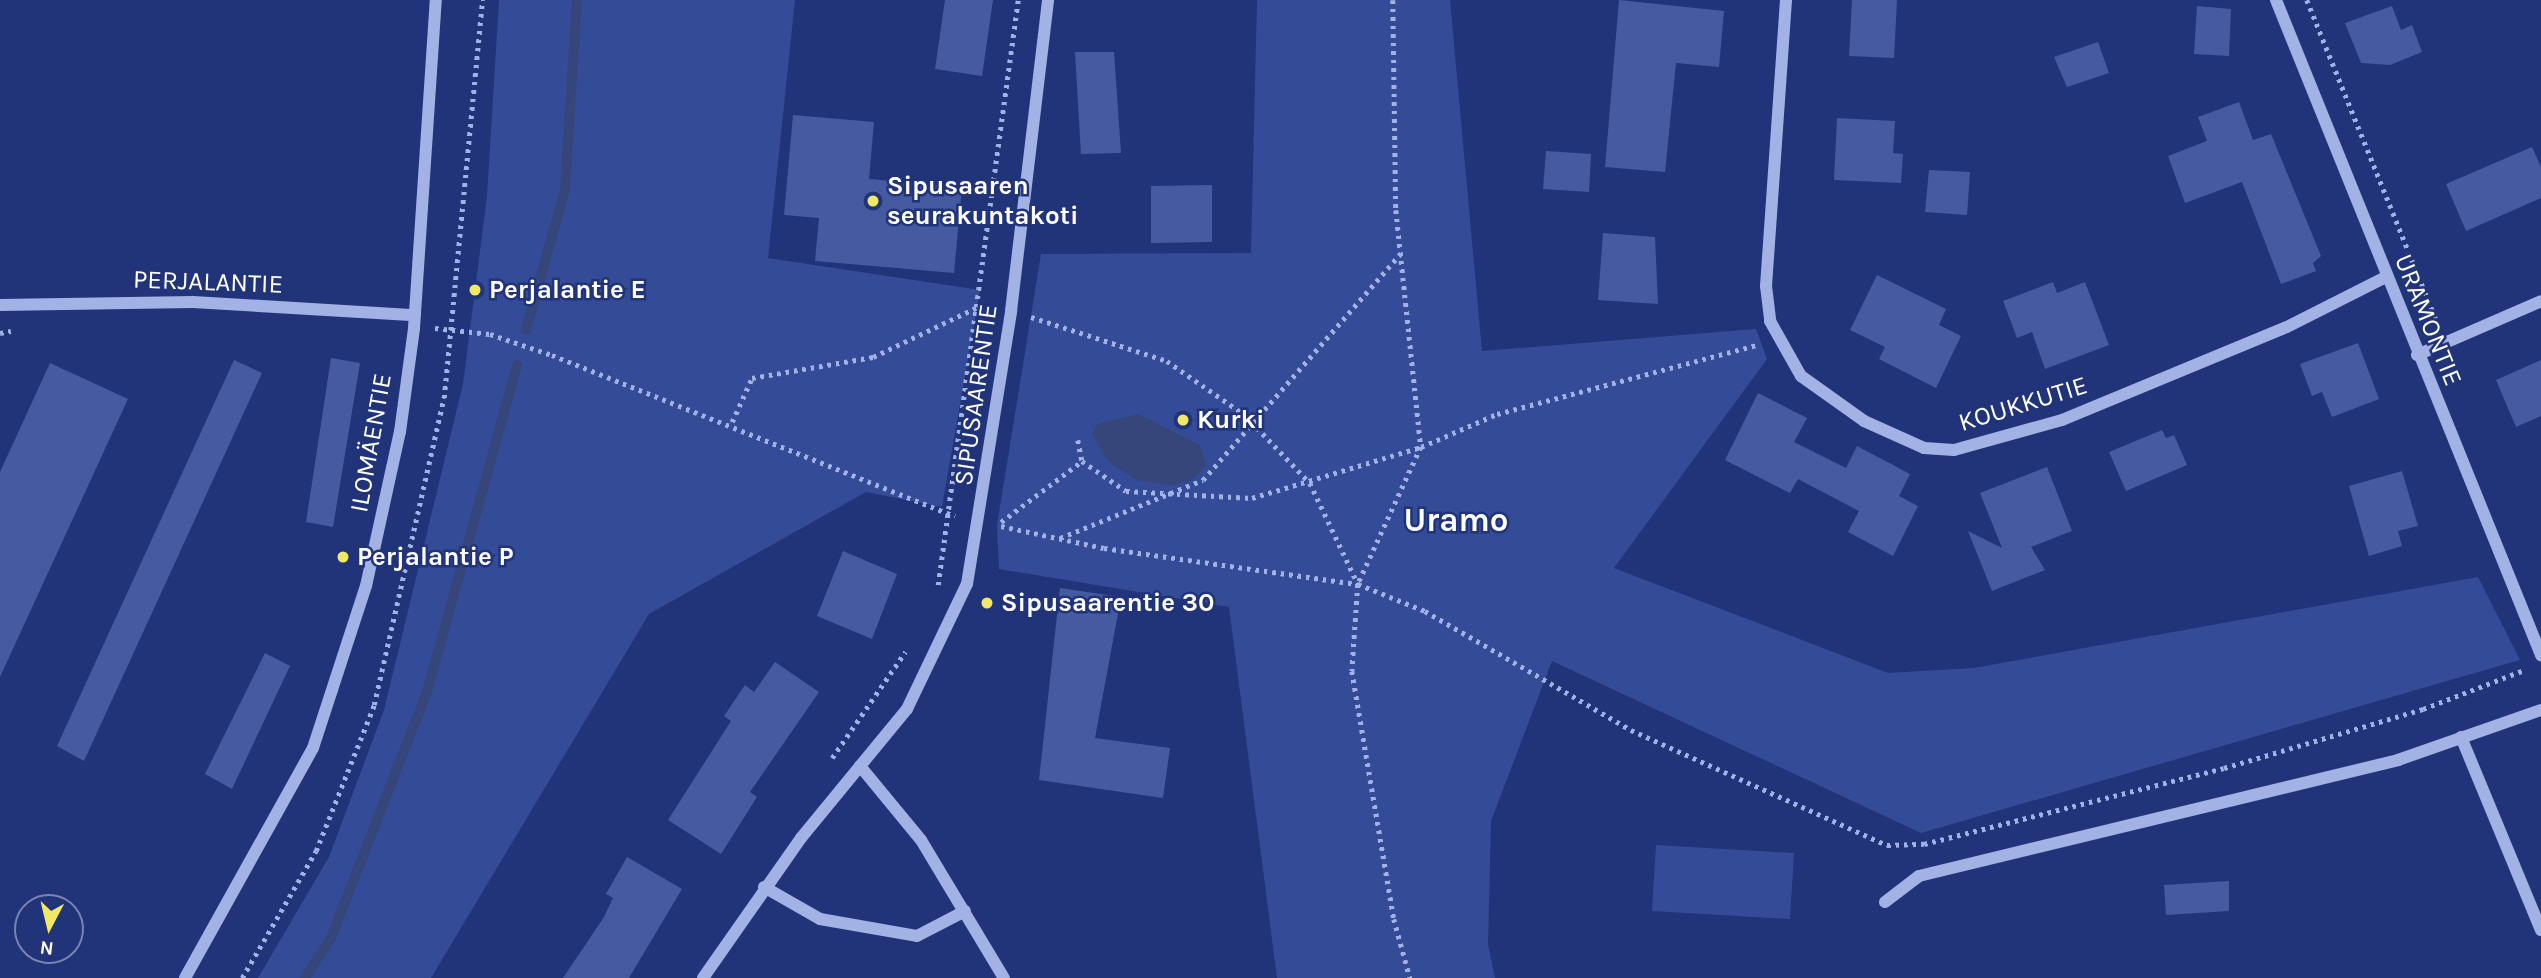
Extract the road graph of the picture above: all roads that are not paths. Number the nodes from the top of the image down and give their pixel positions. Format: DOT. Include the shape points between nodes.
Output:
graph roads {
  1 [pos="436,0"];
  2 [pos="1048,0"];
  3 [pos="1786,0"];
  4 [pos="2276,0"];
  5 [pos="2386,277"];
  6 [pos="2541,301"];
  7 [pos="0,305"];
  8 [pos="414,321"];
  9 [pos="2417,355"];
  10 [pos="2541,655"];
  11 [pos="2541,710"];
  12 [pos="2461,737"];
  13 [pos="860,766"];
  14 [pos="764,887"];
  15 [pos="1885,902"];
  16 [pos="965,911"];
  17 [pos="2541,930"];
  18 [pos="185,978"];
  19 [pos="703,978"];
  20 [pos="1004,978"];
  1 -- 8 [label="street, ILOMÄENTIE"];
  2 -- 13 [label="street, SIPUSAARENTIE" via="1012,311 981,522 967,584 907,709"];
  3 -- 5 [label="street, KOUKKUTIE" via="1766,286 1777,340 1801,376 1864,421 1924,448 1954,450 2062,420 2287,327"];
  4 -- 5 [label="street, URAMONTIE"];
  5 -- 9 [label="street, URAMONTIE"];
  6 -- 9 [label="street"];
  7 -- 8 [label="street, PERJALANTIE" via="194,302"];
  8 -- 18 [label="street, ILOMÄENTIE" via="400,432 343,668 313,748"];
  9 -- 10 [label="street, URAMONTIE"];
  11 -- 12 [label="street"];
  12 -- 15 [label="street" via="2307,783 1919,876"];
  12 -- 17 [label="street"];
  13 -- 14 [label="street, SIPUSAARENTIE"];
  13 -- 16 [label="street" via="921,840"];
  14 -- 16 [label="street" via="820,919 918,936"];
  14 -- 19 [label="street, SIPUSAARENTIE"];
  16 -- 20 [label="street"];
}
